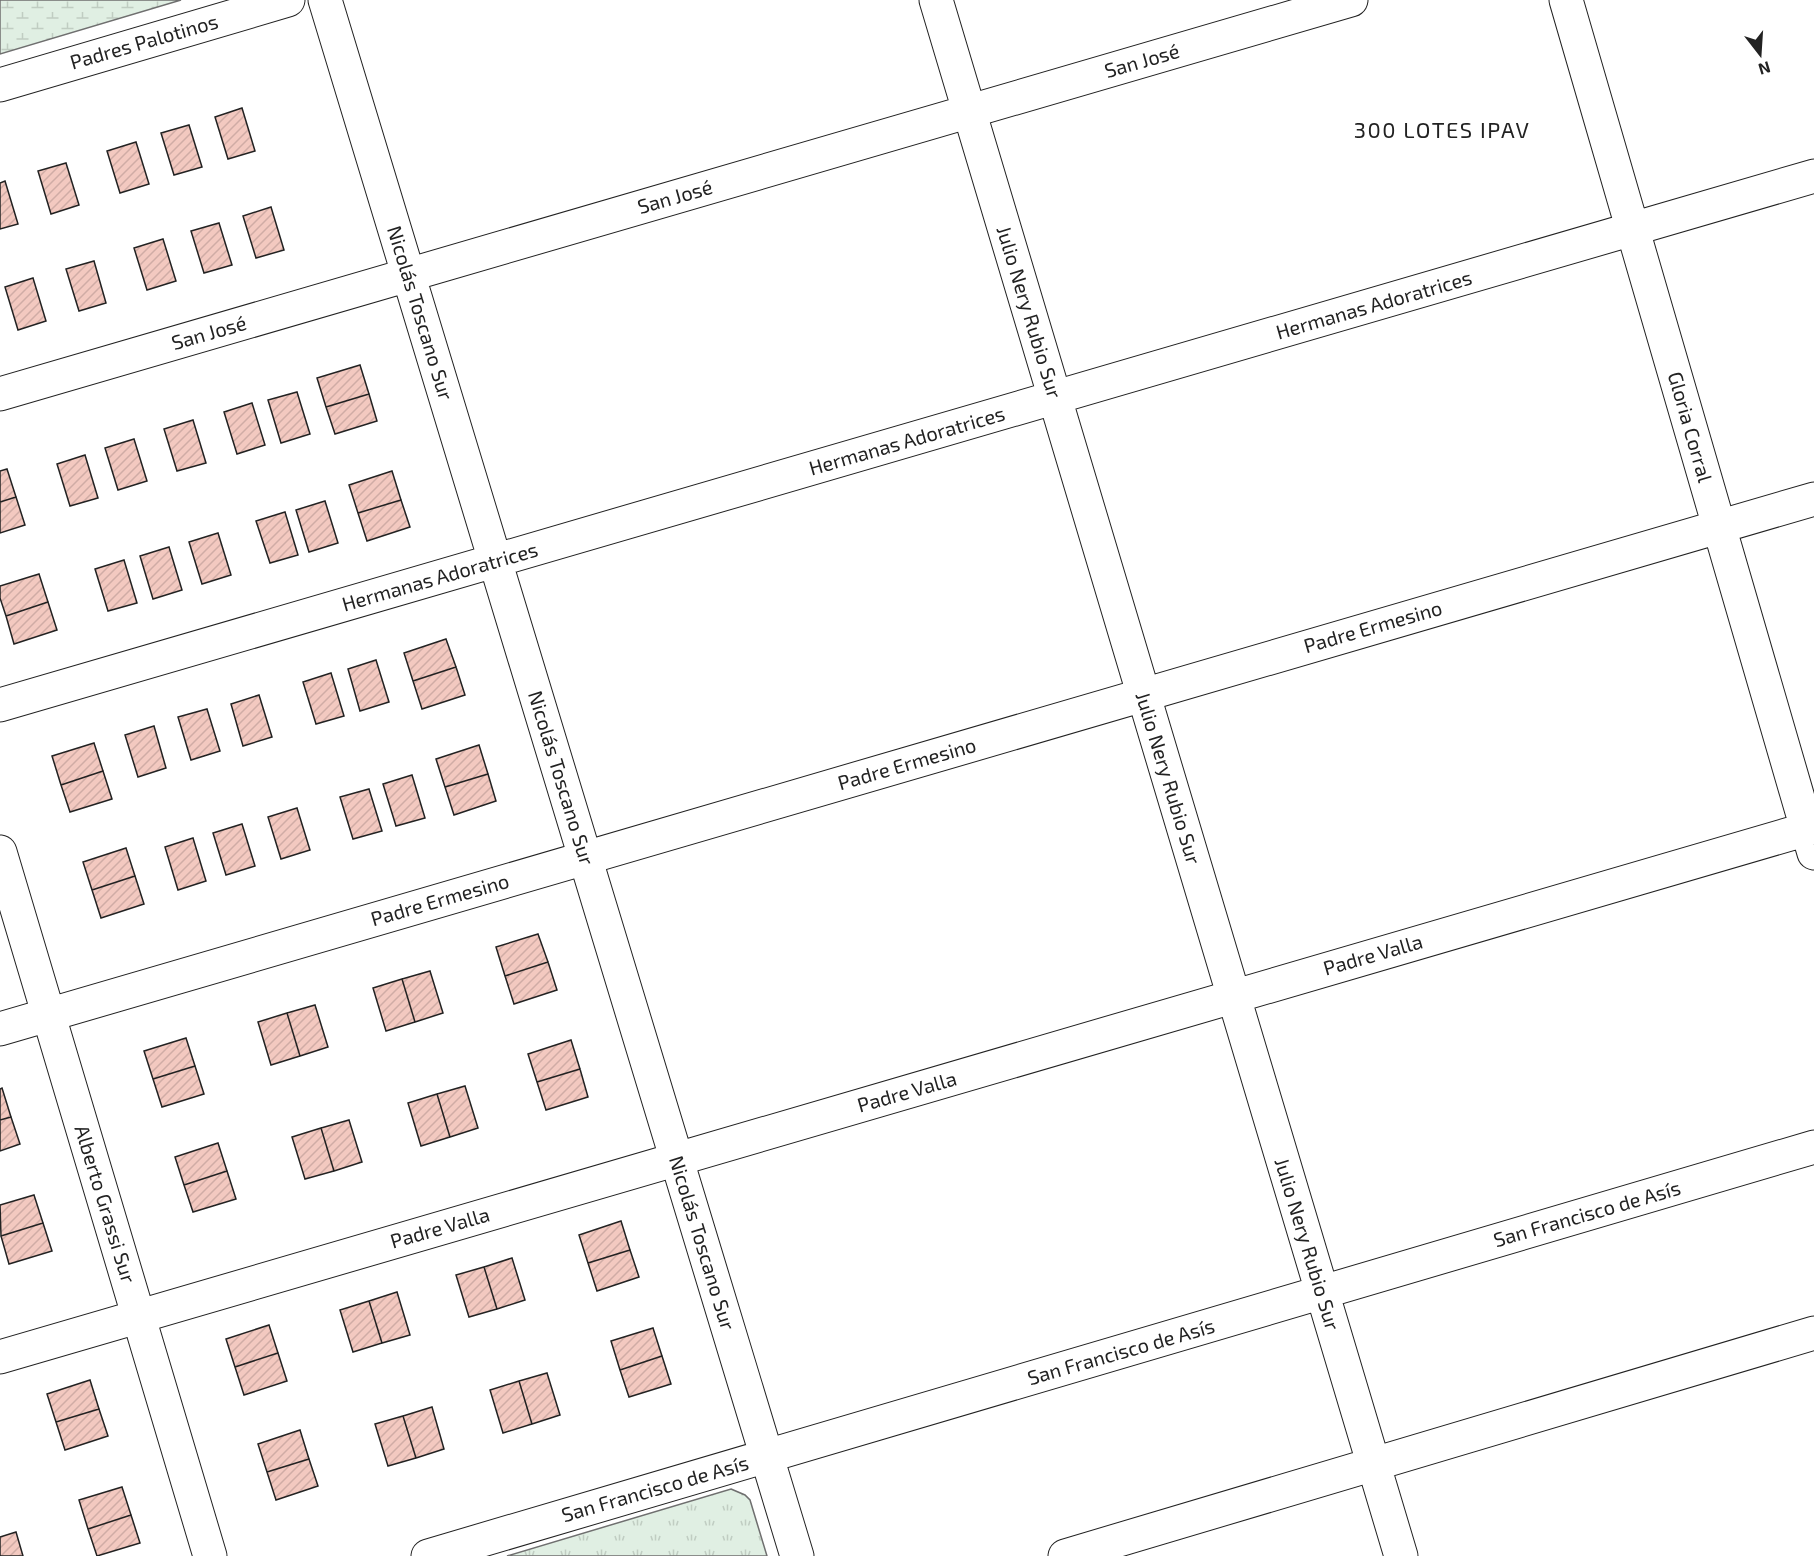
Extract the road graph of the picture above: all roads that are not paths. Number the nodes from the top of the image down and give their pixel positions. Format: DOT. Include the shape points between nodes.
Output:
graph roads {
  1 [pos="288,0"];
  2 [pos="325,0"];
  3 [pos="936,0"];
  4 [pos="1351,0"];
  5 [pos="1566,0"];
  6 [pos="0,85"];
  7 [pos="969,111"];
  8 [pos="1814,176"];
  9 [pos="1633,229"];
  10 [pos="408,275"];
  11 [pos="0,394"];
  12 [pos="1054,398"];
  13 [pos="1814,499"];
  14 [pos="1719,526"];
  15 [pos="495,561"];
  16 [pos="1143,694"];
  17 [pos="0,705"];
  18 [pos="1812,836"];
  19 [pos="0,852"];
  20 [pos="585,858"];
  21 [pos="1233,996"];
  22 [pos="49,1015"];
  23 [pos="0,1029"];
  24 [pos="1814,1147"];
  25 [pos="677,1159"];
  26 [pos="1322,1292"];
  27 [pos="138,1316"];
  28 [pos="1814,1333"];
  29 [pos="0,1356"];
  30 [pos="767,1456"];
  31 [pos="1373,1464"];
  32 [pos="210,1556"];
  33 [pos="428,1556"];
  34 [pos="797,1556"];
  35 [pos="1065,1556"];
  36 [pos="1401,1556"];
  1 -- 6 [label="street, Padres Palotinos"];
  2 -- 10 [label="street, Nicolás Toscano Sur"];
  3 -- 7 [label="street, Julio Nery Rubio Sur"];
  4 -- 7 [label="street, San José"];
  5 -- 9 [label="street, Gloria Corral"];
  7 -- 10 [label="street, San José"];
  7 -- 12 [label="street, Julio Nery Rubio Sur"];
  8 -- 9 [label="street, Hermanas Adoratrices"];
  9 -- 12 [label="street, Hermanas Adoratrices"];
  9 -- 14 [label="street, Gloria Corral"];
  10 -- 11 [label="street, San José"];
  10 -- 15 [label="street, Nicolás Toscano Sur"];
  12 -- 15 [label="street, Hermanas Adoratrices"];
  12 -- 16 [label="street, Julio Nery Rubio Sur"];
  13 -- 14 [label="street, Padre Ermesino"];
  14 -- 16 [label="street, Padre Ermesino"];
  14 -- 18 [label="street, Gloria Corral"];
  15 -- 17 [label="street, Hermanas Adoratrices"];
  15 -- 20 [label="street, Nicolás Toscano Sur"];
  16 -- 20 [label="street, Padre Ermesino"];
  16 -- 21 [label="street, Julio Nery Rubio Sur"];
  18 -- 21 [label="street, Padre Valla"];
  19 -- 22 [label="street, Alberto Grassi Sur"];
  20 -- 22 [label="street, Padre Ermesino"];
  20 -- 25 [label="street, Nicolás Toscano Sur"];
  21 -- 25 [label="street, Padre Valla"];
  21 -- 26 [label="street, Julio Nery Rubio Sur"];
  22 -- 23 [label="street, Padre Ermesino"];
  22 -- 27 [label="street, Alberto Grassi Sur"];
  24 -- 26 [label="street, San Francisco de Asís"];
  25 -- 27 [label="street, Padre Valla"];
  25 -- 30 [label="street, Nicolás Toscano Sur"];
  26 -- 30 [label="street, San Francisco de Asís"];
  26 -- 31 [label="street, Julio Nery Rubio Sur"];
  27 -- 29 [label="street, Padre Valla"];
  27 -- 32 [label="street, Alberto Grassi Sur"];
  28 -- 31 [label="street"];
  30 -- 33 [label="street, San Francisco de Asís"];
  30 -- 34 [label="street, Nicolás Toscano Sur"];
  31 -- 35 [label="street"];
  31 -- 36 [label="street, Julio Nery Rubio Sur"];
}
